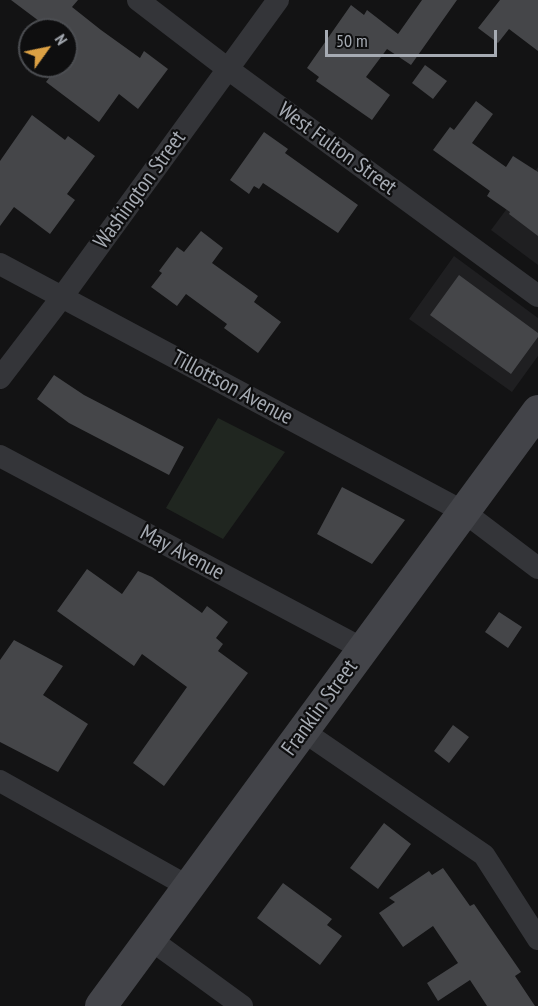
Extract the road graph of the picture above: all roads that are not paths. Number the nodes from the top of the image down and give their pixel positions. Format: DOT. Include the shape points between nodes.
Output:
graph roads {
  1 [pos="138,0"];
  2 [pos="278,0"];
  3 [pos="228,69"];
  4 [pos="0,264"];
  5 [pos="538,296"];
  6 [pos="62,297"];
  7 [pos="0,378"];
  8 [pos="538,411"];
  9 [pos="0,456"];
  10 [pos="464,512"];
  11 [pos="538,568"];
  12 [pos="363,649"];
  13 [pos="303,731"];
  14 [pos="0,782"];
  15 [pos="189,887"];
  16 [pos="150,939"];
  17 [pos="538,939"];
  18 [pos="101,1006"];
  19 [pos="242,1006"];
  1 -- 3 [label="street, West Fulton Street"];
  2 -- 3 [label="street, Washington Street"];
  3 -- 5 [label="street, West Fulton Street"];
  3 -- 6 [label="street, Washington Street"];
  4 -- 6 [label="street, Tillottson Avenue"];
  6 -- 7 [label="street, Washington Street"];
  6 -- 10 [label="street, Tillottson Avenue"];
  8 -- 10 [label="main road, Franklin Street"];
  9 -- 12 [label="street, May Avenue"];
  10 -- 11 [label="street, Tillottson Avenue"];
  10 -- 12 [label="main road, Franklin Street"];
  12 -- 13 [label="main road, Franklin Street"];
  13 -- 15 [label="main road, Franklin Street"];
  13 -- 17 [label="street" via="484,855"];
  14 -- 15 [label="street"];
  15 -- 16 [label="main road, Franklin Street"];
  16 -- 18 [label="main road, Franklin Street"];
  16 -- 19 [label="street"];
}
